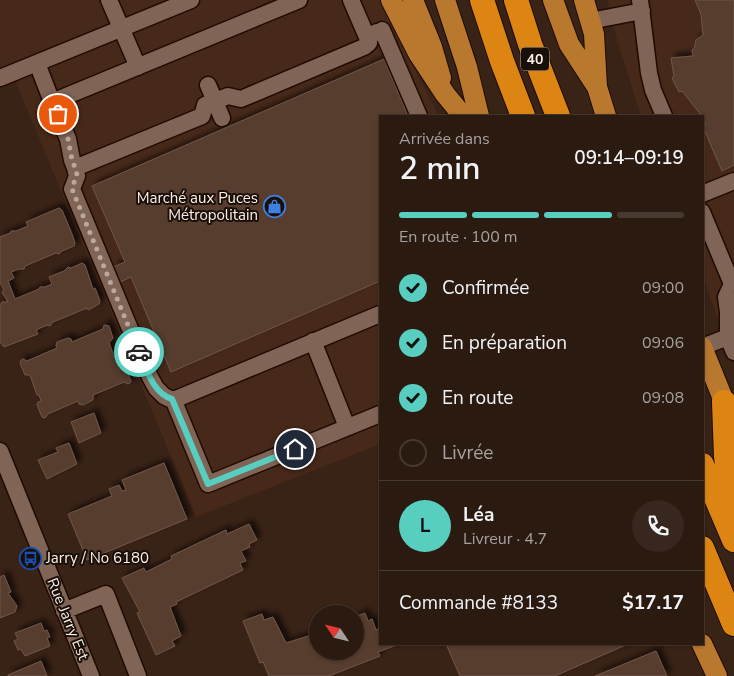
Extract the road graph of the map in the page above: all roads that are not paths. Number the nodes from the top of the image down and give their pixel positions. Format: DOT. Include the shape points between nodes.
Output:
graph roads {
  1 [pos="109,0"];
  2 [pos="191,0"];
  3 [pos="299,0"];
  4 [pos="351,0"];
  5 [pos="391,0"];
  6 [pos="413,0"];
  7 [pos="445,0"];
  8 [pos="482,0"];
  9 [pos="516,0"];
  10 [pos="553,0"];
  11 [pos="584,0"];
  12 [pos="641,5"];
  13 [pos="401,20"];
  14 [pos="590,21"];
  15 [pos="121,29"];
  16 [pos="375,33"];
  17 [pos="37,63"];
  18 [pos="138,68"];
  19 [pos="0,78"];
  20 [pos="208,85"];
  21 [pos="597,87"];
  22 [pos="445,94"];
  23 [pos="215,101"];
  24 [pos="52,102"];
  25 [pos="418,115"];
  26 [pos="462,115"];
  27 [pos="479,115"];
  28 [pos="523,115"];
  29 [pos="558,115"];
  30 [pos="606,115"];
  31 [pos="664,115"];
  32 [pos="222,118"];
  33 [pos="75,168"];
  34 [pos="734,181"];
  35 [pos="704,193"];
  36 [pos="704,217"];
  37 [pos="733,284"];
  38 [pos="379,314"];
  39 [pos="313,341"];
  40 [pos="731,344"];
  41 [pos="704,347"];
  42 [pos="704,351"];
  43 [pos="172,399"];
  44 [pos="729,400"];
  45 [pos="379,414"];
  46 [pos="734,427"];
  47 [pos="347,428"];
  48 [pos="0,451"];
  49 [pos="704,470"];
  50 [pos="734,521"];
  51 [pos="734,540"];
  52 [pos="704,553"];
  53 [pos="704,576"];
  54 [pos="64,611"];
  55 [pos="731,617"];
  56 [pos="702,645"];
  57 [pos="91,676"];
  58 [pos="138,676"];
  59 [pos="717,676"];
  1 -- 15 [label="street"];
  2 -- 15 [label="street"];
  3 -- 18 [label="street"];
  4 -- 16 [label="street"];
  5 -- 13 [label="main road"];
  6 -- 22 [label="main road" via="432,47"];
  7 -- 27 [label="main road" via="472,83"];
  8 -- 28 [label="highway, 40"];
  9 -- 29 [label="highway, 40"];
  10 -- 21 [label="main road" via="569,44"];
  11 -- 14 [label="main road"];
  12 -- 14 [label="street"];
  12 -- 31 [label="street" via="649,73"];
  13 -- 16 [label="street"];
  13 -- 22 [label="main road"];
  14 -- 21 [label="main road" via="594,34"];
  15 -- 17 [label="street"];
  15 -- 18 [label="street"];
  16 -- 23 [label="street" via="364,47 241,99 228,96"];
  16 -- 25 [label="street"];
  17 -- 19 [label="street"];
  17 -- 24 [label="street"];
  18 -- 24 [label="street"];
  20 -- 23 [label="street"];
  21 -- 30 [label="main road"];
  22 -- 26 [label="main road"];
  23 -- 32 [label="street"];
  23 -- 33 [label="street" via="205,105 202,116"];
  24 -- 33 [label="street" via="68,139"];
  33 -- 43 [label="street" via="77,176 72,189 140,355 156,388"];
  34 -- 35 [label="street"];
  36 -- 37 [label="street"];
  37 -- 40 [label="street" via="726,297"];
  38 -- 39 [label="street"];
  39 -- 43 [label="street"];
  39 -- 47 [label="street"];
  40 -- 41 [label="street"];
  42 -- 44 [label="main road"];
  43 -- 47 [label="street" via="208,484"];
  44 -- 46 [label="main road"];
  44 -- 50 [label="highway" via="726,456"];
  45 -- 47 [label="street"];
  48 -- 54 [label="street, Rue Jarry Est"];
  49 -- 51 [label="highway"];
  52 -- 55 [label="highway"];
  53 -- 55 [label="highway"];
  54 -- 57 [label="street, Rue Jarry Est"];
  54 -- 58 [label="street" via="106,594"];
  56 -- 59 [label="main road"];
}
